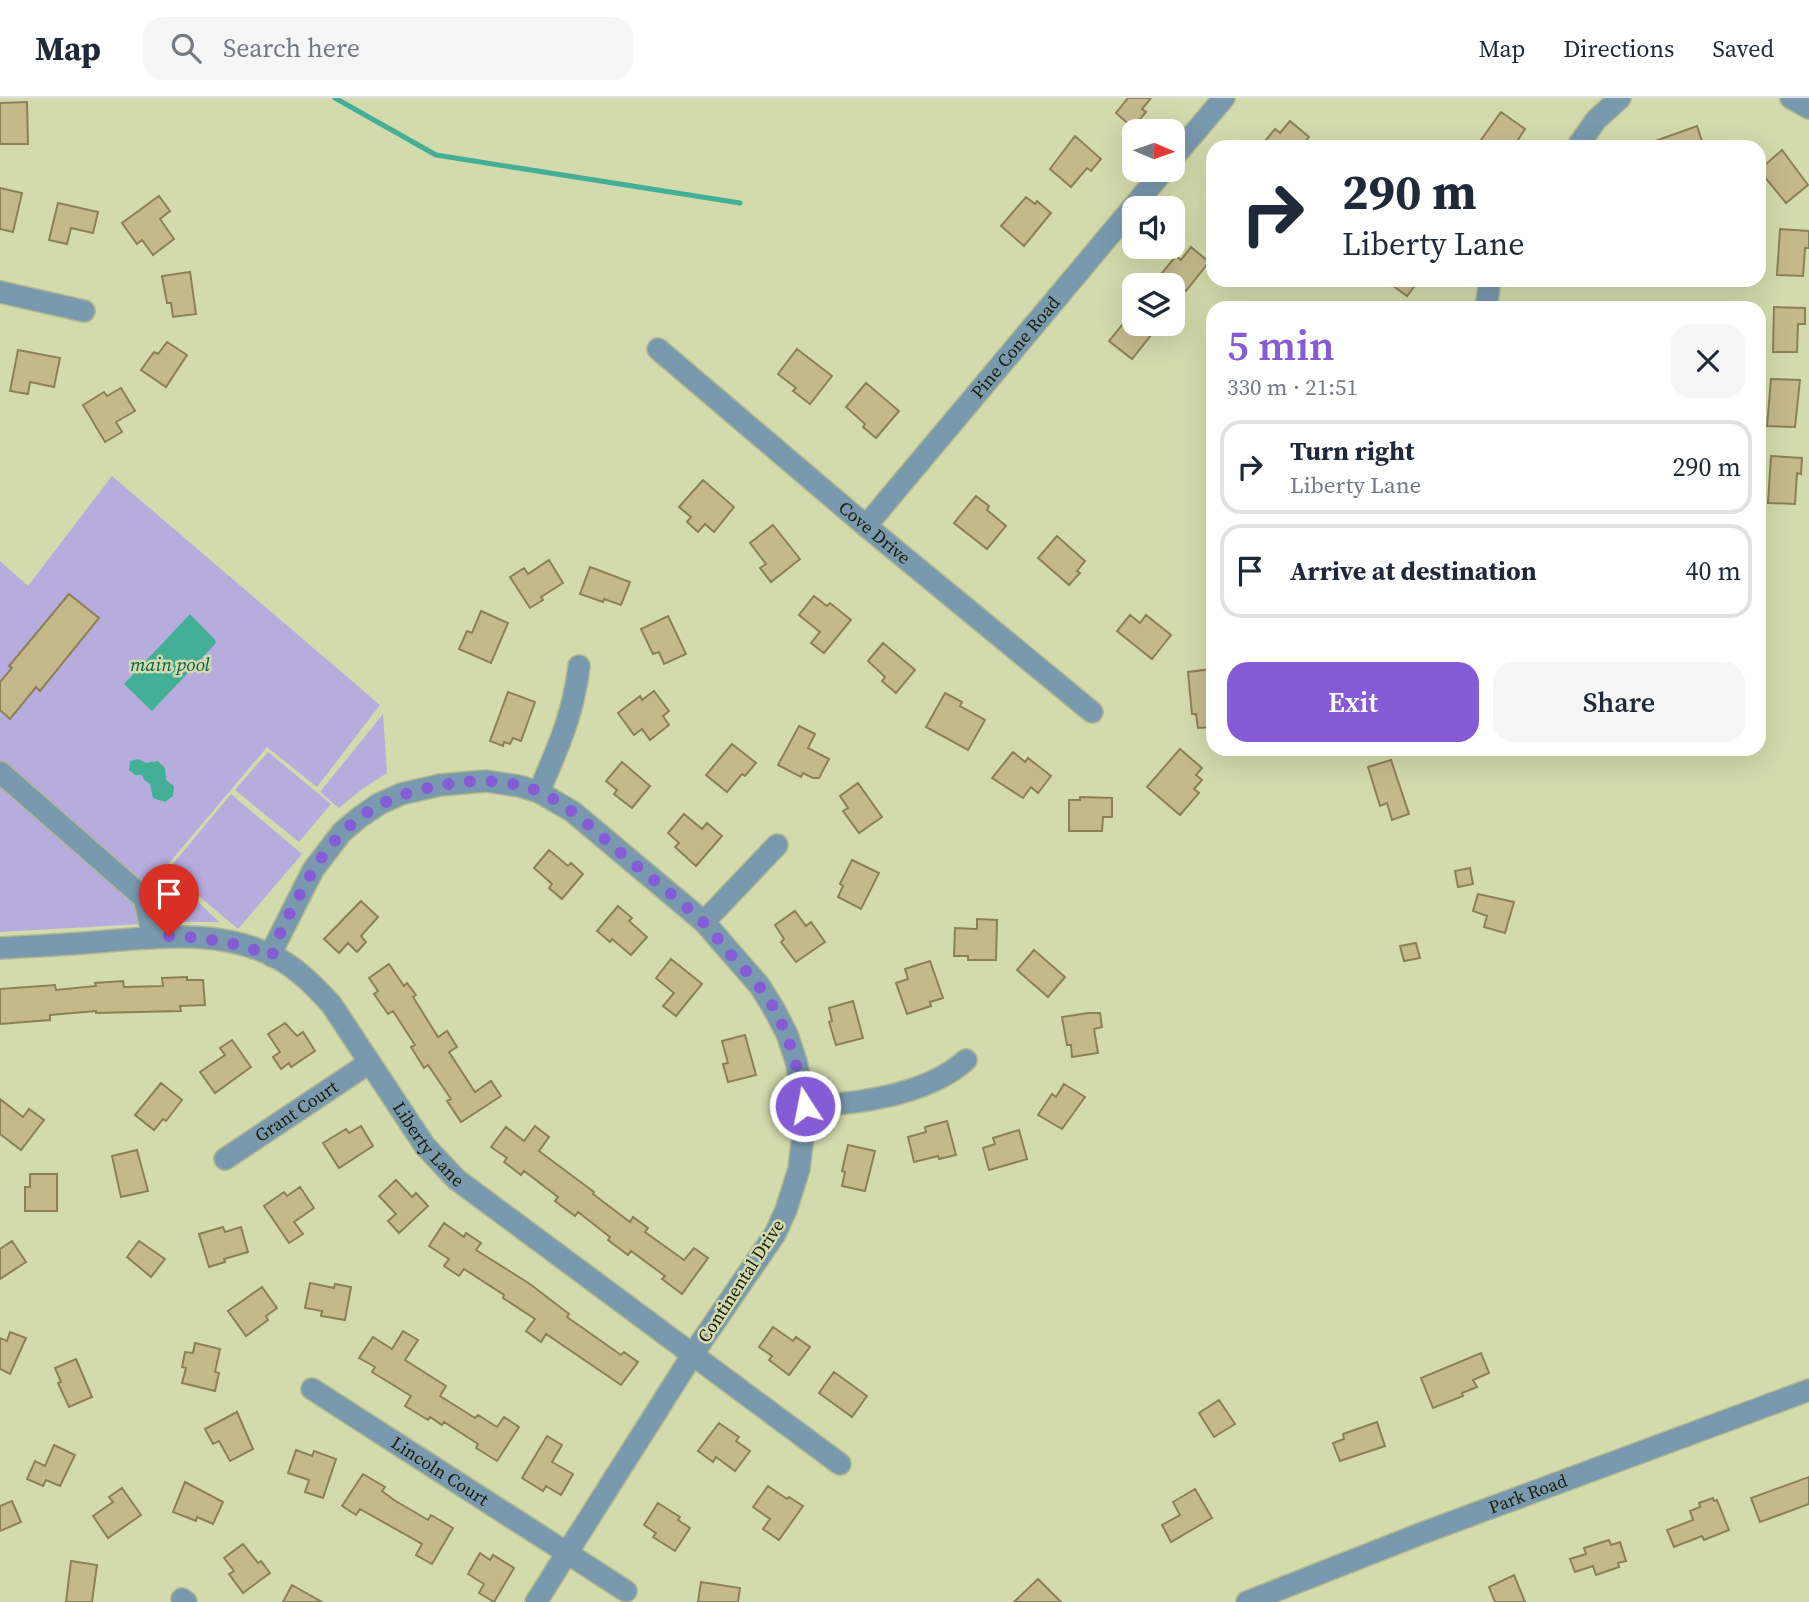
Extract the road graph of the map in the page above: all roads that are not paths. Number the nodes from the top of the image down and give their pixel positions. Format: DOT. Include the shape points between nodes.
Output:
graph roads {
  1 [pos="1224,98"];
  2 [pos="1620,98"];
  3 [pos="1791,98"];
  4 [pos="1809,108"];
  5 [pos="1582,140"];
  6 [pos="1185,144"];
  7 [pos="1154,182"];
  8 [pos="0,292"];
  9 [pos="84,311"];
  10 [pos="658,349"];
  11 [pos="866,526"];
  12 [pos="579,666"];
  13 [pos="1092,712"];
  14 [pos="0,772"];
  15 [pos="539,792"];
  16 [pos="777,845"];
  17 [pos="704,922"];
  18 [pos="153,937"];
  19 [pos="0,948"];
  20 [pos="272,956"];
  21 [pos="966,1060"];
  22 [pos="369,1063"];
  23 [pos="805,1106"];
  24 [pos="225,1159"];
  25 [pos="693,1354"];
  26 [pos="313,1389"];
  27 [pos="1809,1390"];
  28 [pos="840,1464"];
  29 [pos="567,1553"];
  30 [pos="626,1591"];
  31 [pos="536,1602"];
  32 [pos="1247,1602"];
  1 -- 6 [label="street"];
  2 -- 5 [label="street"];
  3 -- 4 [label="street"];
  7 -- 11 [label="street, Pine Cone Road"];
  8 -- 9 [label="street"];
  10 -- 11 [label="street, Cove Drive"];
  11 -- 13 [label="street, Cove Drive"];
  12 -- 15 [label="street" via="570,719"];
  14 -- 18 [label="street" via="144,898"];
  15 -- 17 [label="street, Continental Drive" via="573,812"];
  15 -- 20 [label="street, Continental Drive" via="486,781 463,782 401,794 379,804 326,850"];
  16 -- 17 [label="street"];
  17 -- 23 [label="street, Continental Drive" via="774,1009 793,1052"];
  18 -- 19 [label="street, Liberty Lane"];
  18 -- 20 [label="street, Liberty Lane" via="201,937"];
  20 -- 22 [label="street, Liberty Lane" via="297,971 331,1004"];
  21 -- 23 [label="street" via="940,1079 904,1091 861,1102"];
  22 -- 24 [label="street, Grant Court"];
  22 -- 25 [label="street, Liberty Lane" via="425,1146 456,1179"];
  23 -- 25 [label="street, Continental Drive" via="799,1169 786,1210 775,1234"];
  25 -- 28 [label="street, Liberty Lane"];
  25 -- 29 [label="street, Continental Drive"];
  26 -- 29 [label="street, Lincoln Court"];
  27 -- 32 [label="street, Park Road"];
  29 -- 30 [label="street, Lincoln Court"];
  29 -- 31 [label="street, Continental Drive"];
}
